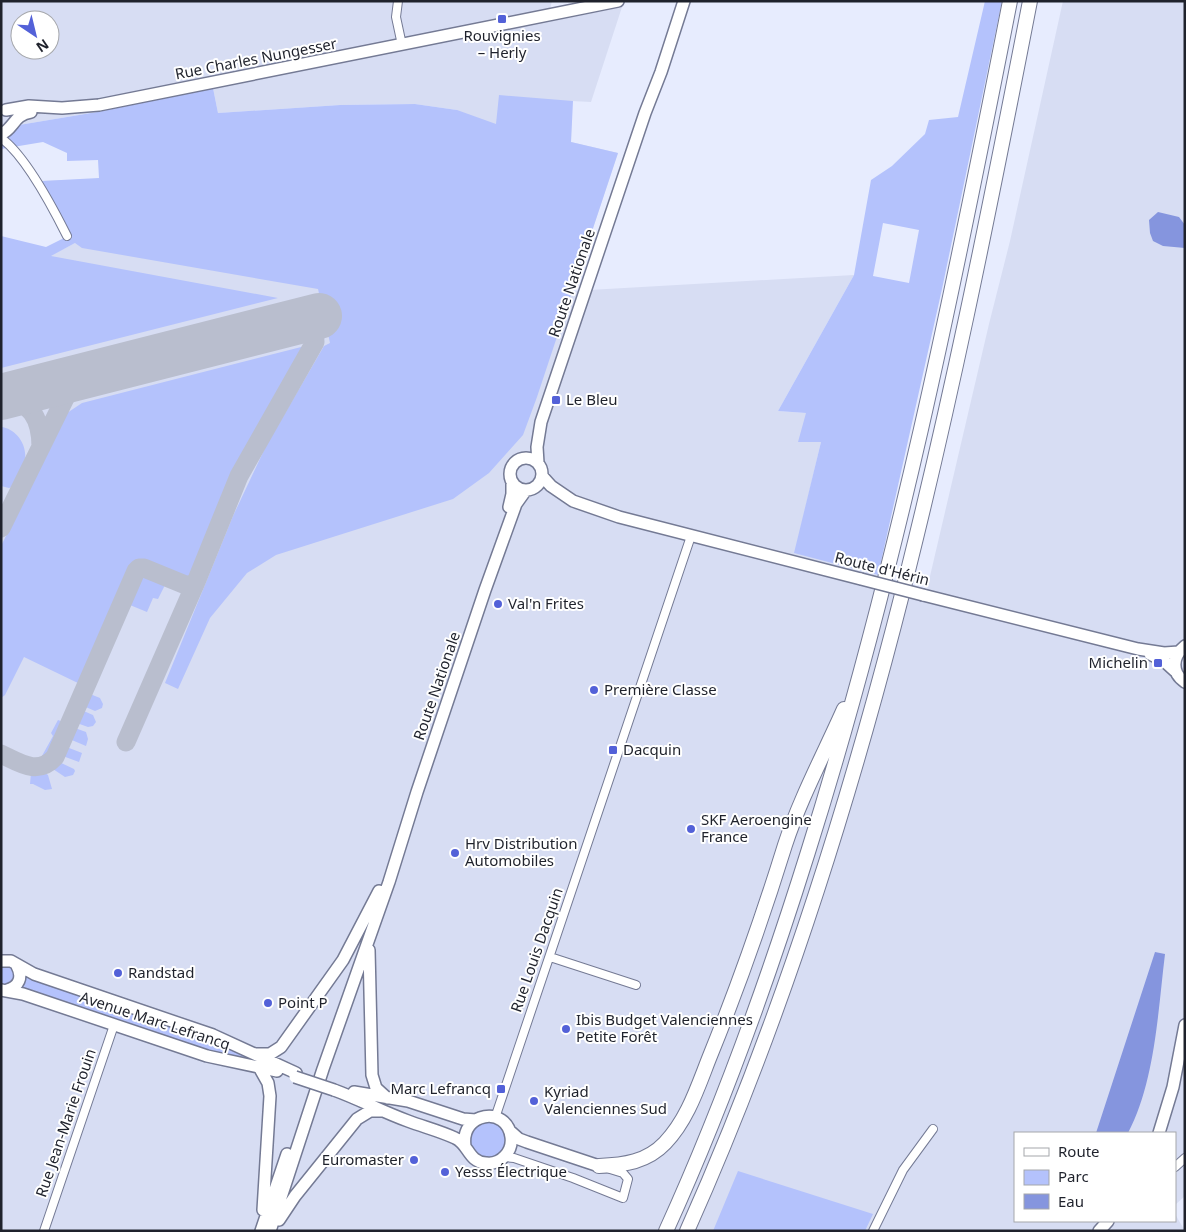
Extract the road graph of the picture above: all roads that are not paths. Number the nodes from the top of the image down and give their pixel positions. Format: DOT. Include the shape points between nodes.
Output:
graph roads {
  1 [pos="398,1"];
  2 [pos="616,1"];
  3 [pos="1010,1"];
  4 [pos="1030,1"];
  5 [pos="679,2"];
  6 [pos="402,45"];
  7 [pos="99,105"];
  8 [pos="2,109"];
  9 [pos="6,131"];
  10 [pos="14,150"];
  11 [pos="67,236"];
  12 [pos="541,422"];
  13 [pos="521,459"];
  14 [pos="538,463"];
  15 [pos="542,476"];
  16 [pos="512,482"];
  17 [pos="530,489"];
  18 [pos="619,517"];
  19 [pos="691,536"];
  20 [pos="485,590"];
  21 [pos="870,638"];
  22 [pos="1138,649"];
  23 [pos="1182,649"];
  24 [pos="1175,670"];
  25 [pos="1185,682"];
  26 [pos="417,792"];
  27 [pos="383,883"];
  28 [pos="369,939"];
  29 [pos="550,957"];
  30 [pos="1,961"];
  31 [pos="17,966"];
  32 [pos="636,986"];
  33 [pos="4,990"];
  34 [pos="114,1025"];
  35 [pos="1185,1025"];
  36 [pos="252,1054"];
  37 [pos="259,1067"];
  38 [pos="296,1075"];
  39 [pos="334,1088"];
  40 [pos="387,1098"];
  41 [pos="385,1111"];
  42 [pos="495,1118"];
  43 [pos="476,1120"];
  44 [pos="933,1129"];
  45 [pos="510,1131"];
  46 [pos="1160,1132"];
  47 [pos="465,1146"];
  48 [pos="504,1158"];
  49 [pos="599,1166"];
  50 [pos="44,1231"];
  51 [pos="260,1231"];
  52 [pos="272,1231"];
  53 [pos="666,1231"];
  54 [pos="687,1231"];
  55 [pos="873,1231"];
  1 -- 6 [label="street" via="396,17"];
  2 -- 6 [label="street, Rue Charles Nungesser"];
  3 -- 21 [label="highway" via="935,370"];
  4 -- 54 [label="highway" via="950,389 915,541 869,716 822,875 779,1001 735,1118"];
  5 -- 12 [label="street, Route Nationale" via="661,46 645,113"];
  6 -- 7 [label="street, Rue Charles Nungesser"];
  7 -- 8 [label="street, Rue Charles Nungesser"];
  7 -- 9 [label="street, Rue Charles Nungesser" via="69,113 28,112"];
  8 -- 9 [label="street" via="11,117"];
  9 -- 10 [label="street"];
  9 -- 10 [label="street"];
  10 -- 11 [label="street" via="41,189"];
  12 -- 13 [label="street"];
  12 -- 14 [label="street, Route Nationale"];
  13 -- 14 [label="street"];
  13 -- 16 [label="street" via="510,470"];
  14 -- 15 [label="street"];
  15 -- 17 [label="street" via="540,482"];
  15 -- 18 [label="street, Route d'Hérin" via="568,498"];
  16 -- 17 [label="street" via="518,488"];
  16 -- 20 [label="street, Route Nationale" via="512,497"];
  17 -- 18 [label="street, Route d'Hérin" via="544,490 587,514"];
  17 -- 20 [label="street, Route Nationale" via="516,504"];
  18 -- 19 [label="street, Route d'Hérin"];
  19 -- 22 [label="street, Route d'Hérin, bridge"];
  19 -- 29 [label="street, Rue Louis Dacquin"];
  20 -- 26 [label="street, Route Nationale"];
  21 -- 49 [label="highway" via="846,704 793,824 732,1000 685,1115 670,1138 651,1155 634,1162"];
  21 -- 53 [label="highway" via="820,815 776,949 719,1105"];
  22 -- 23 [label="street, Route d'Hérin" via="1164,653"];
  22 -- 24 [label="street, Route d'Hérin" via="1159,658"];
  23 -- 24 [label="street" via="1175,659"];
  24 -- 25 [label="street, Route d'Hérin"];
  26 -- 27 [label="street"];
  26 -- 28 [label="street"];
  27 -- 36 [label="street" via="344,960 281,1047 270,1054"];
  27 -- 51 [label="street"];
  28 -- 40 [label="street" via="372,1075 376,1088"];
  28 -- 52 [label="street" via="323,1069"];
  29 -- 32 [label="street"];
  29 -- 42 [label="street, Rue Louis Dacquin"];
  30 -- 31 [label="street, Avenue Marc Lefrancq" via="11,961"];
  31 -- 33 [label="street, Avenue Marc Lefrancq" via="19,981 14,987"];
  31 -- 36 [label="street, Avenue Marc Lefrancq" via="213,1035"];
  33 -- 34 [label="street, Avenue Marc Lefrancq"];
  34 -- 37 [label="street, Avenue Marc Lefrancq" via="212,1058"];
  34 -- 50 [label="street, Rue Jean-Marie Frouin"];
  35 -- 46 [label="street"];
  36 -- 38 [label="street, Avenue Marc Lefrancq"];
  37 -- 38 [label="street, Avenue Marc Lefrancq"];
  37 -- 51 [label="street" via="268,1083 270,1096"];
  38 -- 39 [label="street, bridge"];
  39 -- 40 [label="street"];
  39 -- 41 [label="street"];
  40 -- 43 [label="street"];
  41 -- 47 [label="street" via="454,1137"];
  41 -- 52 [label="street" via="370,1111 357,1119 295,1196"];
  42 -- 43 [label="street"];
  42 -- 45 [label="street"];
  43 -- 47 [label="street" via="467,1130"];
  44 -- 55 [label="street" via="903,1170"];
  45 -- 48 [label="street" via="512,1141"];
  45 -- 49 [label="street" via="519,1139"];
  47 -- 48 [label="street" via="470,1155 481,1162 493,1163"];
  48 -- 49 [label="street" via="514,1158 623,1198 627,1177"];
}
